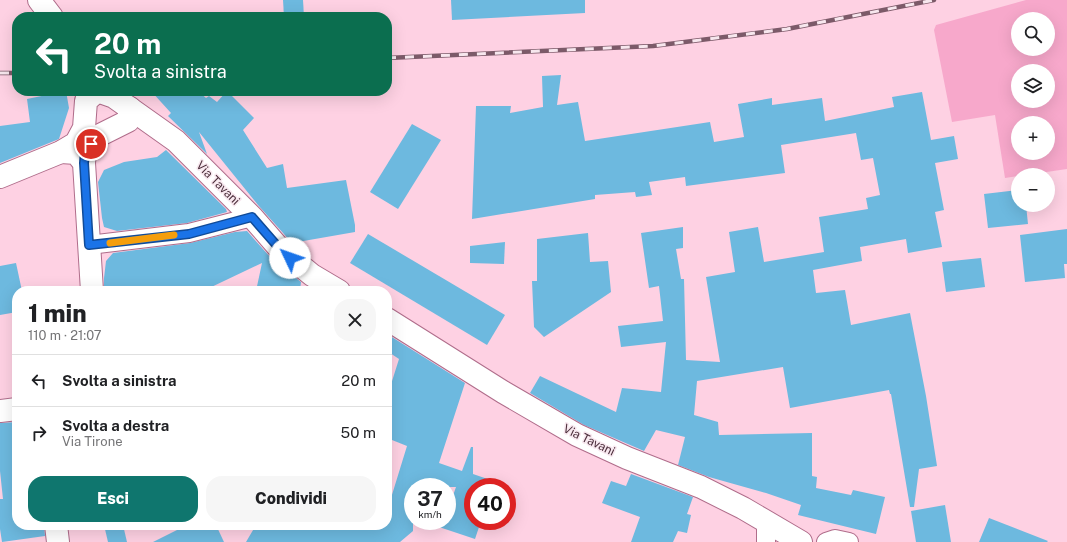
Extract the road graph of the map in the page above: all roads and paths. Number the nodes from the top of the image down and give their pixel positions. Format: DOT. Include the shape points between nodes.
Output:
graph roads {
  1 [pos="39,0"];
  2 [pos="48,12"];
  3 [pos="92,96"];
  4 [pos="111,96"];
  5 [pos="130,108"];
  6 [pos="61,152"];
  7 [pos="84,163"];
  8 [pos="0,177"];
  9 [pos="252,217"];
  10 [pos="89,245"];
  11 [pos="92,286"];
  12 [pos="330,286"];
  13 [pos="392,322"];
  14 [pos="12,410"];
  15 [pos="0,411"];
  16 [pos="57,530"];
  17 [pos="766,532"];
  18 [pos="58,542"];
  19 [pos="802,542"];
  20 [pos="826,542"];
  21 [pos="849,542"];
  1 -- 2 [label="street"];
  3 -- 6 [label="street" via="86,101 84,128 76,143"];
  4 -- 5 [label="street, Via Tavani"];
  5 -- 7 [label="street" via="128,121 96,137 85,151"];
  5 -- 9 [label="street, Via Tavani" via="176,141"];
  6 -- 7 [label="street" via="76,153"];
  6 -- 8 [label="street"];
  7 -- 10 [label="street"];
  9 -- 10 [label="street" via="189,234"];
  9 -- 12 [label="street, Via Tavani" via="279,248 312,276"];
  10 -- 11 [label="street"];
  13 -- 17 [label="street, Via Tavani" via="577,435 701,487"];
  14 -- 15 [label="street"];
  16 -- 18 [label="street"];
  17 -- 19 [label="street, Via Tavani"];
  20 -- 21 [label="street" via="835,539"];
}
